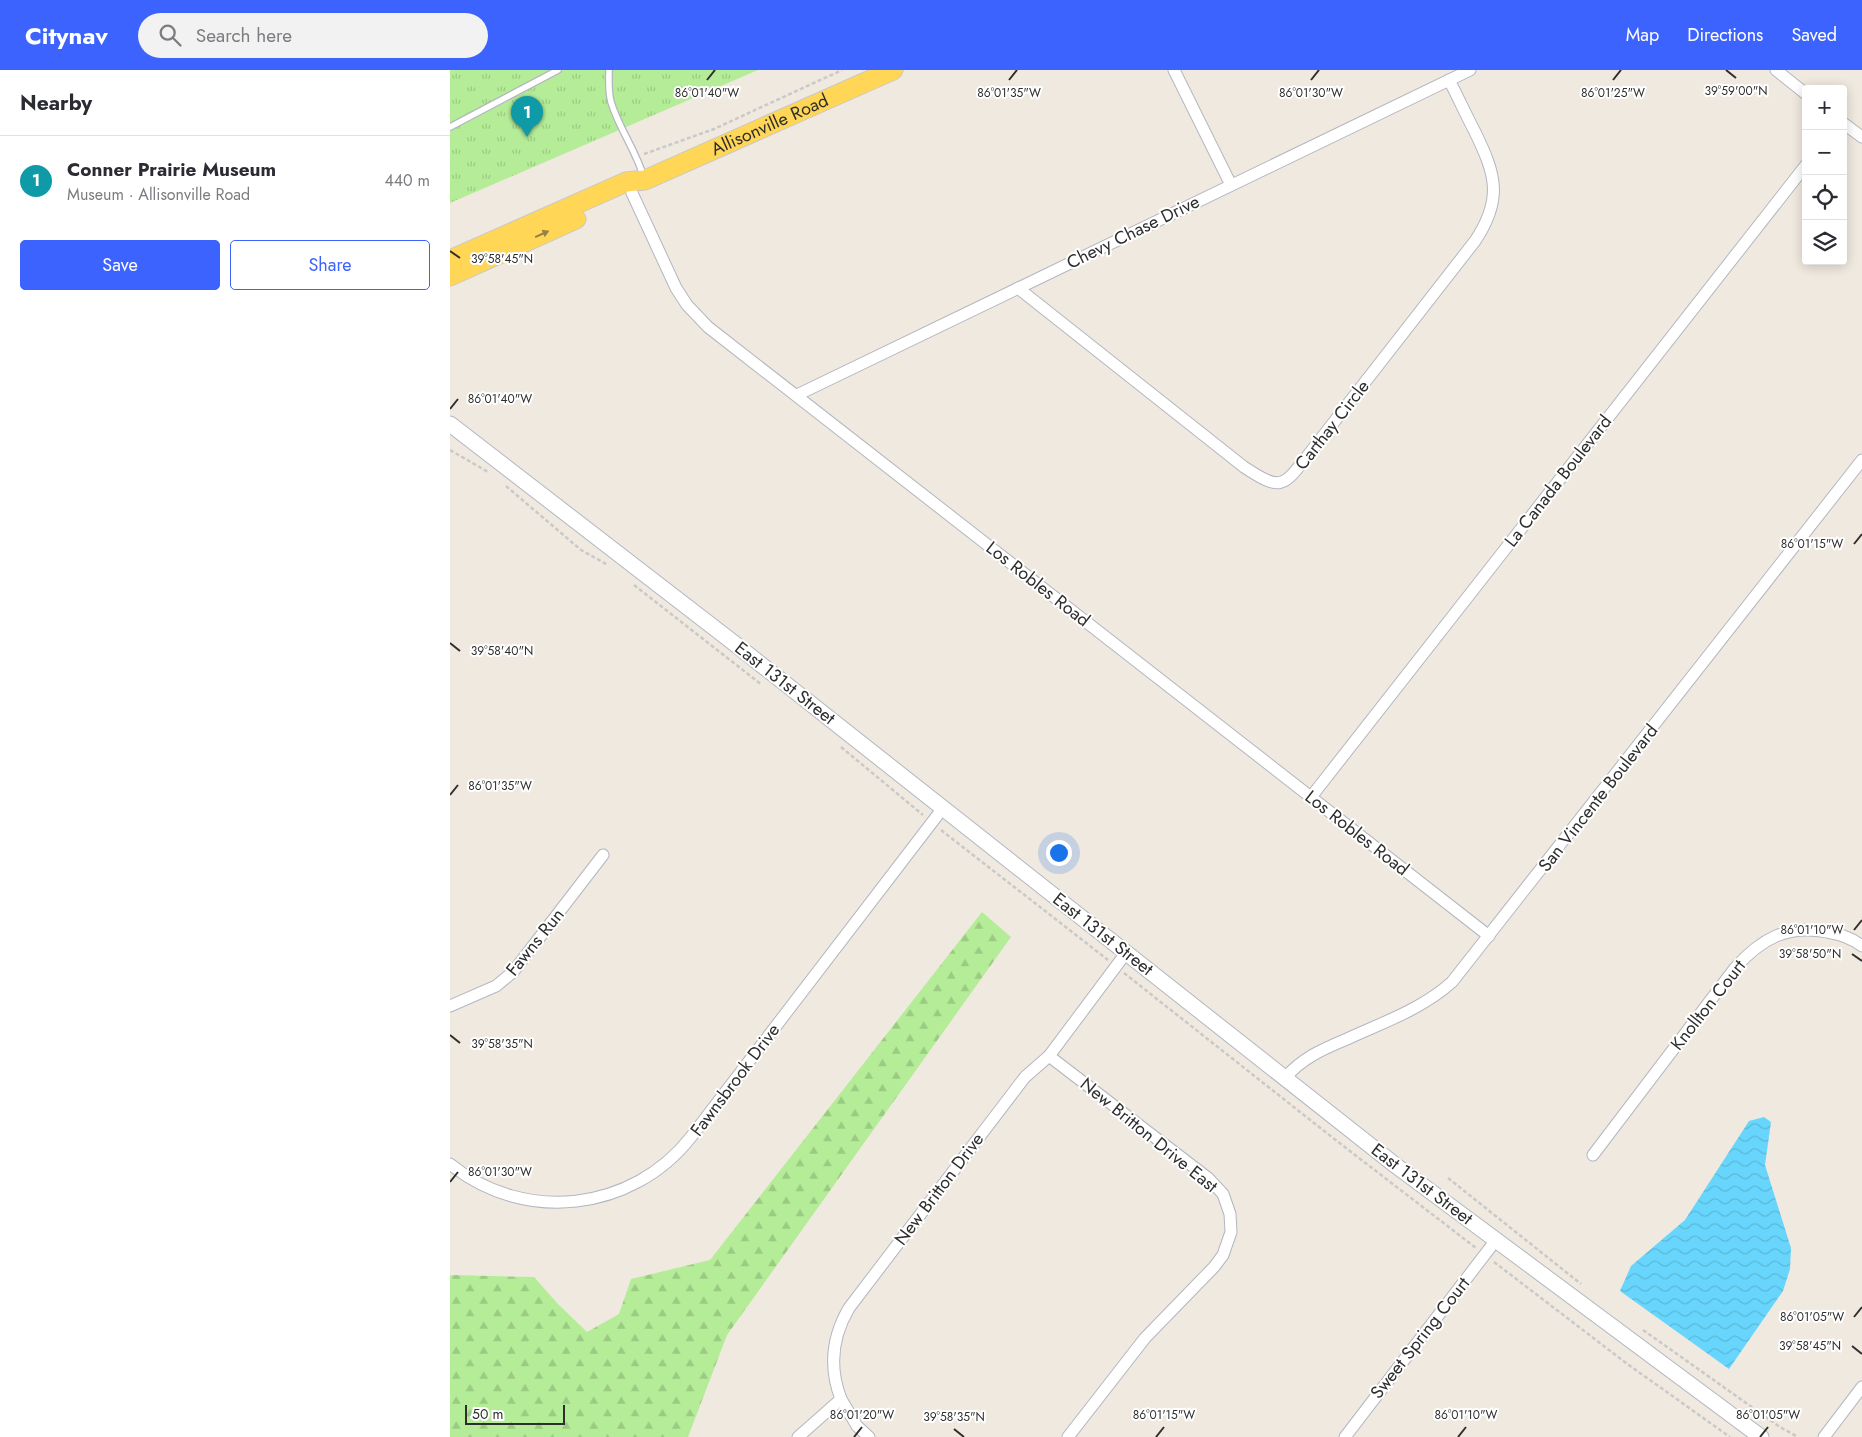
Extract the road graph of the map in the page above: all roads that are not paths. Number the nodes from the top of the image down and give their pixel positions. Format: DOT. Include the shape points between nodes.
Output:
graph roads {
  1 [pos="558,70"];
  2 [pos="609,70"];
  3 [pos="893,70"];
  4 [pos="1174,70"];
  5 [pos="1470,70"];
  6 [pos="1776,70"];
  7 [pos="1449,80"];
  8 [pos="1802,91"];
  9 [pos="1847,126"];
  10 [pos="450,127"];
  11 [pos="1862,137"];
  12 [pos="1802,170"];
  13 [pos="1230,185"];
  14 [pos="638,187"];
  15 [pos="450,260"];
  16 [pos="450,276"];
  17 [pos="1018,288"];
  18 [pos="797,395"];
  19 [pos="450,424"];
  20 [pos="1862,460"];
  21 [pos="1311,797"];
  22 [pos="942,808"];
  23 [pos="603,855"];
  24 [pos="1489,936"];
  25 [pos="1862,946"];
  26 [pos="1126,953"];
  27 [pos="450,1006"];
  28 [pos="1049,1056"];
  29 [pos="1285,1078"];
  30 [pos="1593,1155"];
  31 [pos="450,1164"];
  32 [pos="1496,1240"];
  33 [pos="1862,1387"];
  34 [pos="841,1399"];
  35 [pos="798,1437"];
  36 [pos="869,1437"];
  37 [pos="1068,1437"];
  38 [pos="1345,1437"];
  39 [pos="1761,1437"];
  40 [pos="1824,1437"];
  1 -- 10 [label="lane"];
  2 -- 14 [label="lane" via="611,101 638,158"];
  3 -- 14 [label="main road, Allisonville Road"];
  4 -- 13 [label="street"];
  5 -- 7 [label="street, Chevy Chase Drive"];
  6 -- 8 [label="street"];
  7 -- 13 [label="street, Chevy Chase Drive"];
  7 -- 17 [label="street, Carthay Circle" via="1492,173 1494,190 1489,216 1475,241 1286,481 1278,484 1268,482 1244,467"];
  9 -- 11 [label="street"];
  12 -- 21 [label="street, La Canada Boulevard"];
  13 -- 17 [label="street, Chevy Chase Drive"];
  14 -- 15 [label="main road, Allisonville Road" via="626,182"];
  16 -- 14 [label="main road, Allisonville Road, one-way"];
  14 -- 18 [label="street, Los Robles Road" via="676,288 688,305 708,327"];
  17 -- 18 [label="street, Chevy Chase Drive"];
  18 -- 21 [label="street, Los Robles Road"];
  19 -- 22 [label="street, East 131st Street"];
  20 -- 24 [label="street, San Vincente Boulevard"];
  21 -- 24 [label="street, Los Robles Road"];
  22 -- 26 [label="street, East 131st Street"];
  22 -- 31 [label="street, Fawnsbrook Drive" via="687,1142 663,1166 609,1195 552,1203 502,1192 469,1178"];
  23 -- 27 [label="street, Fawns Run" via="513,972 490,989"];
  24 -- 29 [label="street, San Vincente Boulevard" via="1452,982 1429,1001 1318,1051 1294,1067"];
  25 -- 30 [label="street, Knollton Court" via="1840,935 1804,929 1777,935 1755,948 1735,968"];
  26 -- 28 [label="street, New Britton Drive"];
  26 -- 29 [label="street, East 131st Street"];
  28 -- 34 [label="street, New Britton Drive" via="1025,1077 849,1308 838,1331 834,1350 834,1376"];
  28 -- 37 [label="street, New Britton Drive East" via="1208,1178 1223,1194 1231,1223 1229,1241 1220,1260 1145,1338"];
  29 -- 32 [label="street, East 131st Street"];
  32 -- 38 [label="street, Sweet Spring Court"];
  32 -- 39 [label="street, East 131st Street"];
  33 -- 40 [label="street"];
  34 -- 35 [label="street"];
  34 -- 36 [label="street" via="854,1421"];
}
